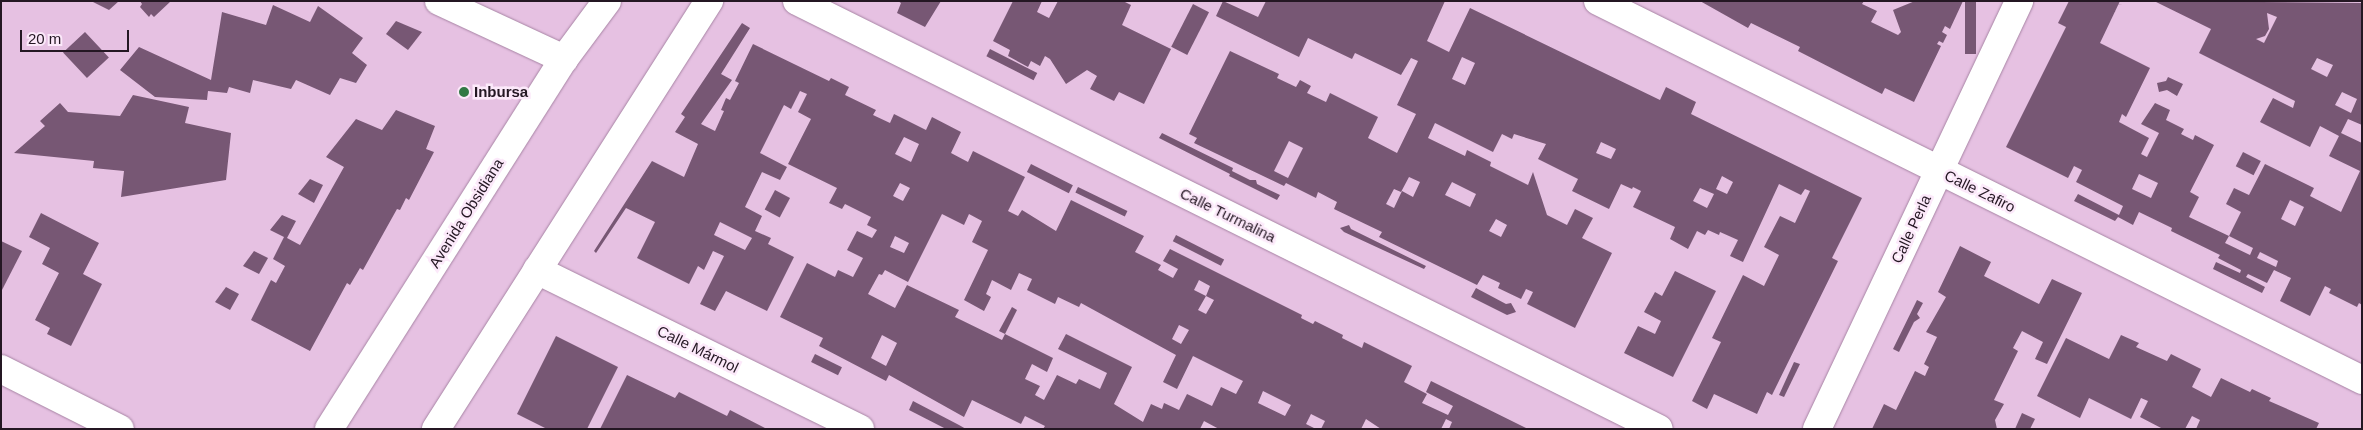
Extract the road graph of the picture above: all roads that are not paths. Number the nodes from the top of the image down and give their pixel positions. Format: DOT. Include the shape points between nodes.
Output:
graph roads {
  1 [pos="439,1"];
  2 [pos="607,1"];
  3 [pos="709,1"];
  4 [pos="797,1"];
  5 [pos="1598,1"];
  6 [pos="2018,1"];
  7 [pos="1625,7"];
  8 [pos="564,59"];
  9 [pos="1939,170"];
  10 [pos="537,270"];
  11 [pos="1,369"];
  12 [pos="2362,380"];
  13 [pos="120,429"];
  14 [pos="329,429"];
  15 [pos="436,429"];
  16 [pos="860,429"];
  17 [pos="1659,429"];
  18 [pos="1816,429"];
  1 -- 8 [label="street"];
  2 -- 8 [label="street, Avenida Obsidiana"];
  3 -- 10 [label="street"];
  4 -- 17 [label="street, Calle Turmalina"];
  5 -- 7 [label="street, Calle Zafiro"];
  6 -- 9 [label="street, Calle Perla"];
  7 -- 9 [label="street, Calle Zafiro"];
  8 -- 14 [label="street, Avenida Obsidiana"];
  9 -- 12 [label="street, Calle Zafiro"];
  9 -- 18 [label="street, Calle Perla"];
  10 -- 15 [label="street"];
  10 -- 16 [label="street, Calle Mármol"];
  11 -- 13 [label="street"];
}
